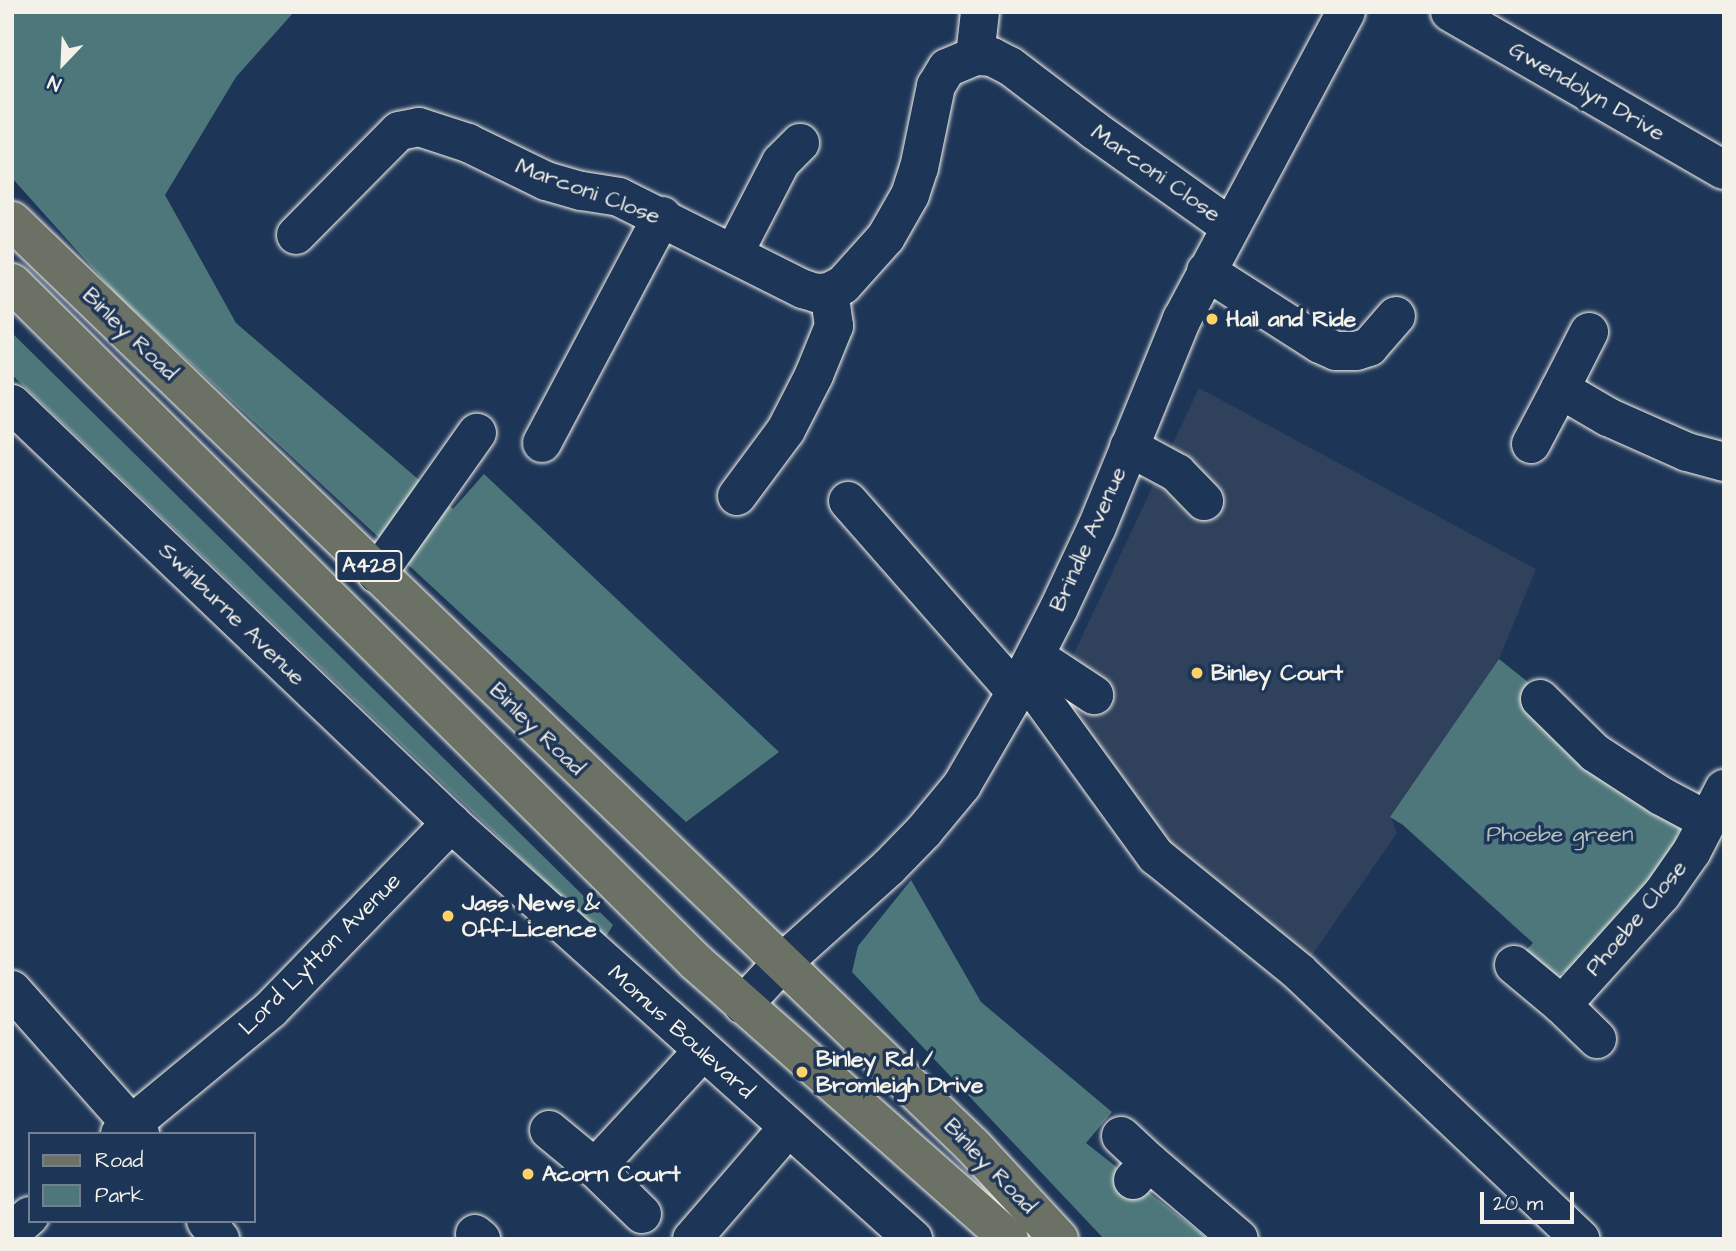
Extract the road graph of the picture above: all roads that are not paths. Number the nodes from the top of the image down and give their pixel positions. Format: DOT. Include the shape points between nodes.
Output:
graph roads {
  1 [pos="980,12"];
  2 [pos="1346,12"];
  3 [pos="1450,12"];
  4 [pos="975,56"];
  5 [pos="800,143"];
  6 [pos="1724,170"];
  7 [pos="662,216"];
  8 [pos="12,221"];
  9 [pos="1229,226"];
  10 [pos="296,235"];
  11 [pos="734,253"];
  12 [pos="1206,271"];
  13 [pos="12,283"];
  14 [pos="829,292"];
  15 [pos="1396,316"];
  16 [pos="1589,332"];
  17 [pos="1560,389"];
  18 [pos="12,404"];
  19 [pos="477,433"];
  20 [pos="542,443"];
  21 [pos="1531,444"];
  22 [pos="1129,447"];
  23 [pos="1724,462"];
  24 [pos="737,496"];
  25 [pos="848,501"];
  26 [pos="1204,501"];
  27 [pos="377,574"];
  28 [pos="1025,675"];
  29 [pos="1094,695"];
  30 [pos="1541,699"];
  31 [pos="1716,805"];
  32 [pos="451,823"];
  33 [pos="1514,965"];
  34 [pos="762,985"];
  35 [pos="12,990"];
  36 [pos="1562,1005"];
  37 [pos="1597,1039"];
  38 [pos="702,1052"];
  39 [pos="787,1129"];
  40 [pos="130,1130"];
  41 [pos="549,1130"];
  42 [pos="1121,1136"];
  43 [pos="595,1168"];
  44 [pos="642,1214"];
  45 [pos="28,1218"];
  46 [pos="208,1223"];
  47 [pos="12,1232"];
  48 [pos="220,1239"];
  49 [pos="692,1239"];
  50 [pos="912,1239"];
  51 [pos="1009,1239"];
  52 [pos="1059,1239"];
  53 [pos="1238,1239"];
  54 [pos="1580,1239"];
  1 -- 4 [label="street"];
  2 -- 9 [label="street, Brindle Avenue"];
  3 -- 6 [label="street, Gwendolyn Drive"];
  4 -- 9 [label="street, Marconi Close" via="992,57 1010,66"];
  4 -- 14 [label="street" via="947,68 936,86 919,168 910,195 886,237 844,285"];
  5 -- 11 [label="street" via="781,162"];
  7 -- 10 [label="street, Marconi Close" via="619,197 546,181 468,144 419,127 399,131"];
  7 -- 11 [label="street, Marconi Close"];
  7 -- 20 [label="street"];
  8 -- 27 [label="main road, Binley Road / A428"];
  9 -- 12 [label="street, Brindle Avenue"];
  11 -- 14 [label="street, Marconi Close" via="803,289"];
  12 -- 15 [label="street" via="1336,351 1370,347"];
  12 -- 22 [label="street, Brindle Avenue"];
  13 -- 34 [label="main road, Binley Road / A428" via="696,962"];
  14 -- 24 [label="street" via="834,326 814,376 786,430"];
  16 -- 17 [label="street"];
  17 -- 21 [label="street"];
  17 -- 23 [label="street" via="1608,417 1687,452"];
  18 -- 32 [label="street, Swinburne Avenue"];
  19 -- 27 [label="street"];
  22 -- 26 [label="street" via="1177,473"];
  22 -- 28 [label="street, Brindle Avenue" via="1097,527"];
  25 -- 28 [label="street"];
  27 -- 34 [label="main road, Binley Road / A428"];
  28 -- 29 [label="street"];
  28 -- 34 [label="street, Brindle Avenue" via="962,785 924,831"];
  28 -- 54 [label="street" via="1156,856 1299,971"];
  30 -- 31 [label="street" via="1595,753 1661,796"];
  31 -- 36 [label="street, Phoebe Close" via="1662,894"];
  32 -- 38 [label="street, Momus Boulevard"];
  32 -- 40 [label="street, Lord Lytton Avenue" via="271,1009"];
  33 -- 36 [label="street"];
  34 -- 51 [label="main road, Binley Road / A428" via="866,1084 955,1191"];
  34 -- 52 [label="main road, Binley Road / A428" via="972,1145"];
  35 -- 40 [label="street"];
  36 -- 37 [label="street"];
  38 -- 39 [label="street, Momus Boulevard"];
  38 -- 43 [label="street"];
  39 -- 49 [label="street"];
  39 -- 50 [label="street, Momus Boulevard"];
  41 -- 43 [label="street"];
  42 -- 53 [label="street" via="1141,1171"];
  43 -- 44 [label="street"];
  45 -- 47 [label="street"];
  46 -- 48 [label="street"];
}
